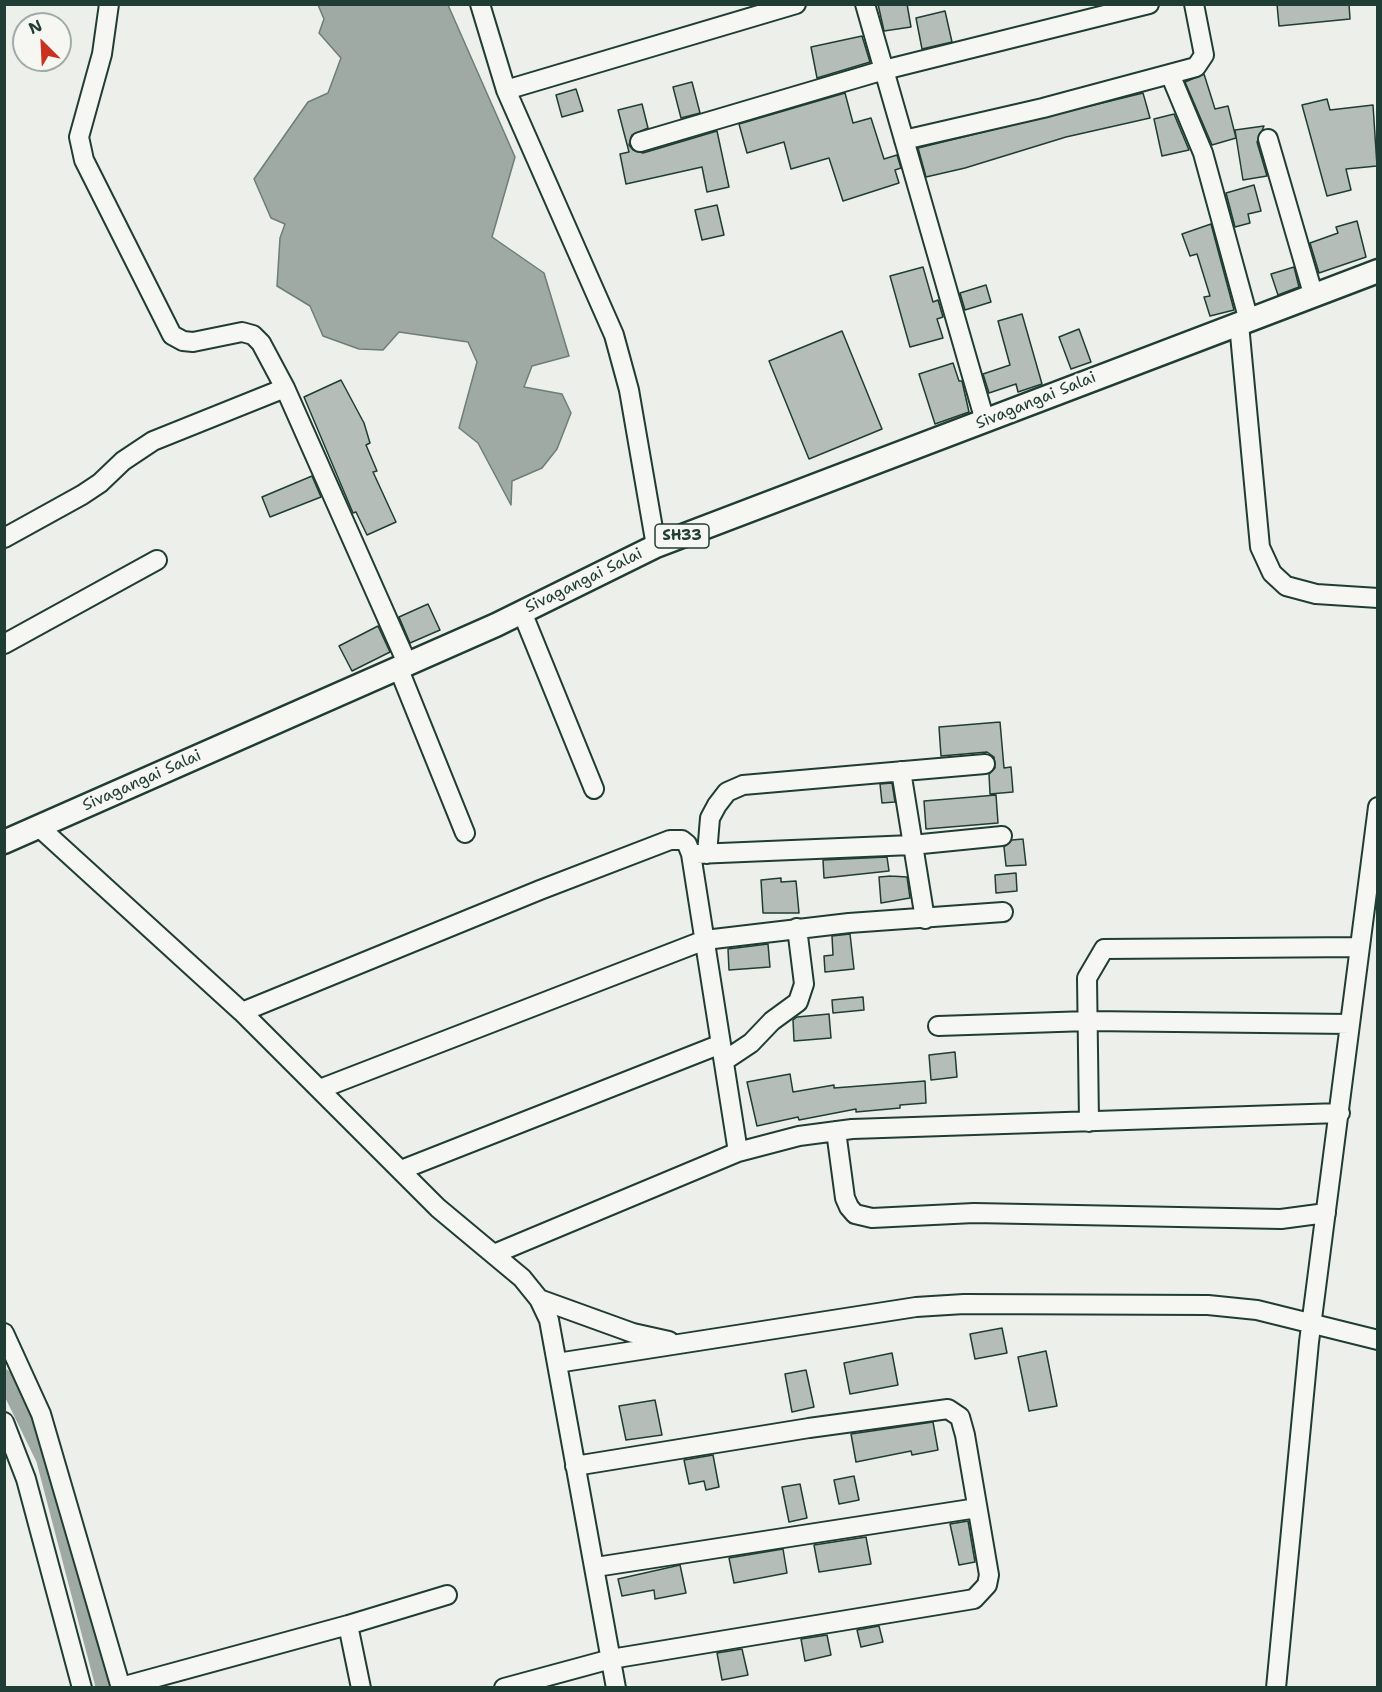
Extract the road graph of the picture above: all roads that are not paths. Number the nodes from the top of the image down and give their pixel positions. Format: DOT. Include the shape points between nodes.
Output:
graph roads {
  1 [pos="109,4"];
  2 [pos="480,4"];
  3 [pos="796,4"];
  4 [pos="865,4"];
  5 [pos="1149,4"];
  6 [pos="1194,4"];
  7 [pos="884,70"];
  8 [pos="1170,74"];
  9 [pos="506,90"];
  10 [pos="1268,139"];
  11 [pos="904,140"];
  12 [pos="640,142"];
  13 [pos="1377,271"];
  14 [pos="1314,297"];
  15 [pos="1244,323"];
  16 [pos="285,388"];
  17 [pos="985,422"];
  18 [pos="4,538"];
  19 [pos="656,546"];
  20 [pos="157,560"];
  21 [pos="1377,598"];
  22 [pos="522,612"];
  23 [pos="4,644"];
  24 [pos="403,665"];
  25 [pos="985,764"];
  26 [pos="901,771"];
  27 [pos="594,789"];
  28 [pos="1377,807"];
  29 [pos="39,827"];
  30 [pos="465,833"];
  31 [pos="1002,836"];
  32 [pos="4,842"];
  33 [pos="912,845"];
  34 [pos="699,854"];
  35 [pos="1003,912"];
  36 [pos="925,919"];
  37 [pos="797,927"];
  38 [pos="705,940"];
  39 [pos="1359,947"];
  40 [pos="243,1012"];
  41 [pos="1088,1021"];
  42 [pos="1350,1024"];
  43 [pos="938,1026"];
  44 [pos="723,1052"];
  45 [pos="320,1089"];
  46 [pos="1340,1113"];
  47 [pos="1089,1122"];
  48 [pos="836,1131"];
  49 [pos="738,1152"];
  50 [pos="401,1170"];
  51 [pos="1326,1214"];
  52 [pos="494,1254"];
  53 [pos="539,1299"];
  54 [pos="1312,1322"];
  55 [pos="4,1333"];
  56 [pos="1377,1340"];
  57 [pos="678,1344"];
  58 [pos="557,1363"];
  59 [pos="4,1422"];
  60 [pos="575,1466"];
  61 [pos="978,1508"];
  62 [pos="596,1568"];
  63 [pos="447,1595"];
  64 [pos="348,1625"];
  65 [pos="611,1659"];
  66 [pos="121,1687"];
  67 [pos="82,1688"];
  68 [pos="361,1688"];
  69 [pos="504,1688"];
  70 [pos="616,1688"];
  71 [pos="1276,1688"];
  1 -- 16 [label="street" via="102,54 79,137 84,160 172,335 193,342 242,332 253,335"];
  2 -- 9 [label="street"];
  3 -- 9 [label="street"];
  4 -- 7 [label="street"];
  5 -- 7 [label="street"];
  6 -- 8 [label="street" via="1203,59 1196,67"];
  7 -- 11 [label="street"];
  7 -- 12 [label="street"];
  8 -- 11 [label="street"];
  8 -- 15 [label="street" via="1203,153"];
  9 -- 19 [label="street" via="614,335 629,390"];
  10 -- 14 [label="street"];
  11 -- 17 [label="street"];
  13 -- 14 [label="main road, Sivagangai Salai / SH33"];
  14 -- 15 [label="main road, Sivagangai Salai / SH33"];
  15 -- 17 [label="main road, Sivagangai Salai / SH33"];
  15 -- 21 [label="street" via="1260,547 1272,573 1286,586 1316,594"];
  16 -- 18 [label="street" via="153,441 82,495"];
  16 -- 24 [label="street"];
  17 -- 19 [label="main road, Sivagangai Salai / SH33"];
  19 -- 22 [label="main road, Sivagangai Salai / SH33"];
  20 -- 23 [label="street"];
  22 -- 24 [label="main road, Sivagangai Salai / SH33"];
  22 -- 27 [label="street"];
  24 -- 29 [label="main road, Sivagangai Salai / SH33"];
  24 -- 30 [label="street"];
  25 -- 26 [label="street"];
  26 -- 33 [label="street"];
  26 -- 34 [label="street" via="743,784 727,792 717,805"];
  28 -- 39 [label="street"];
  29 -- 32 [label="main road, Sivagangai Salai / SH33"];
  29 -- 40 [label="street"];
  31 -- 33 [label="street"];
  33 -- 34 [label="street"];
  33 -- 36 [label="street"];
  34 -- 38 [label="street"];
  34 -- 40 [label="street" via="682,840 670,840"];
  35 -- 36 [label="street"];
  36 -- 37 [label="street"];
  37 -- 38 [label="street"];
  37 -- 44 [label="street" via="804,984 798,1002 751,1043"];
  38 -- 44 [label="street"];
  38 -- 45 [label="street"];
  39 -- 41 [label="street" via="1104,949 1088,978"];
  39 -- 42 [label="street"];
  40 -- 45 [label="street"];
  41 -- 42 [label="street"];
  41 -- 43 [label="street"];
  41 -- 47 [label="street"];
  42 -- 46 [label="street"];
  44 -- 49 [label="street"];
  44 -- 50 [label="street"];
  45 -- 50 [label="street"];
  46 -- 47 [label="street"];
  46 -- 51 [label="street"];
  47 -- 48 [label="street"];
  48 -- 49 [label="street"];
  48 -- 51 [label="street" via="849,1207 855,1214 872,1218 974,1213 1281,1219"];
  49 -- 52 [label="street"];
  50 -- 52 [label="street" via="438,1208"];
  51 -- 54 [label="street"];
  52 -- 53 [label="street"];
  53 -- 57 [label="street" via="633,1333"];
  53 -- 58 [label="street" via="549,1320"];
  54 -- 56 [label="street"];
  54 -- 57 [label="street" via="1208,1305 964,1304 916,1307"];
  54 -- 71 [label="street"];
  55 -- 66 [label="street" via="41,1414"];
  57 -- 58 [label="street"];
  58 -- 60 [label="street"];
  59 -- 67 [label="street" via="26,1479"];
  60 -- 61 [label="street" via="948,1409 960,1417"];
  60 -- 62 [label="street"];
  61 -- 62 [label="street"];
  61 -- 65 [label="street" via="989,1575 982,1593 974,1599"];
  62 -- 65 [label="street"];
  63 -- 64 [label="street"];
  64 -- 66 [label="street"];
  64 -- 68 [label="street"];
  65 -- 69 [label="street"];
  65 -- 70 [label="street"];
}
